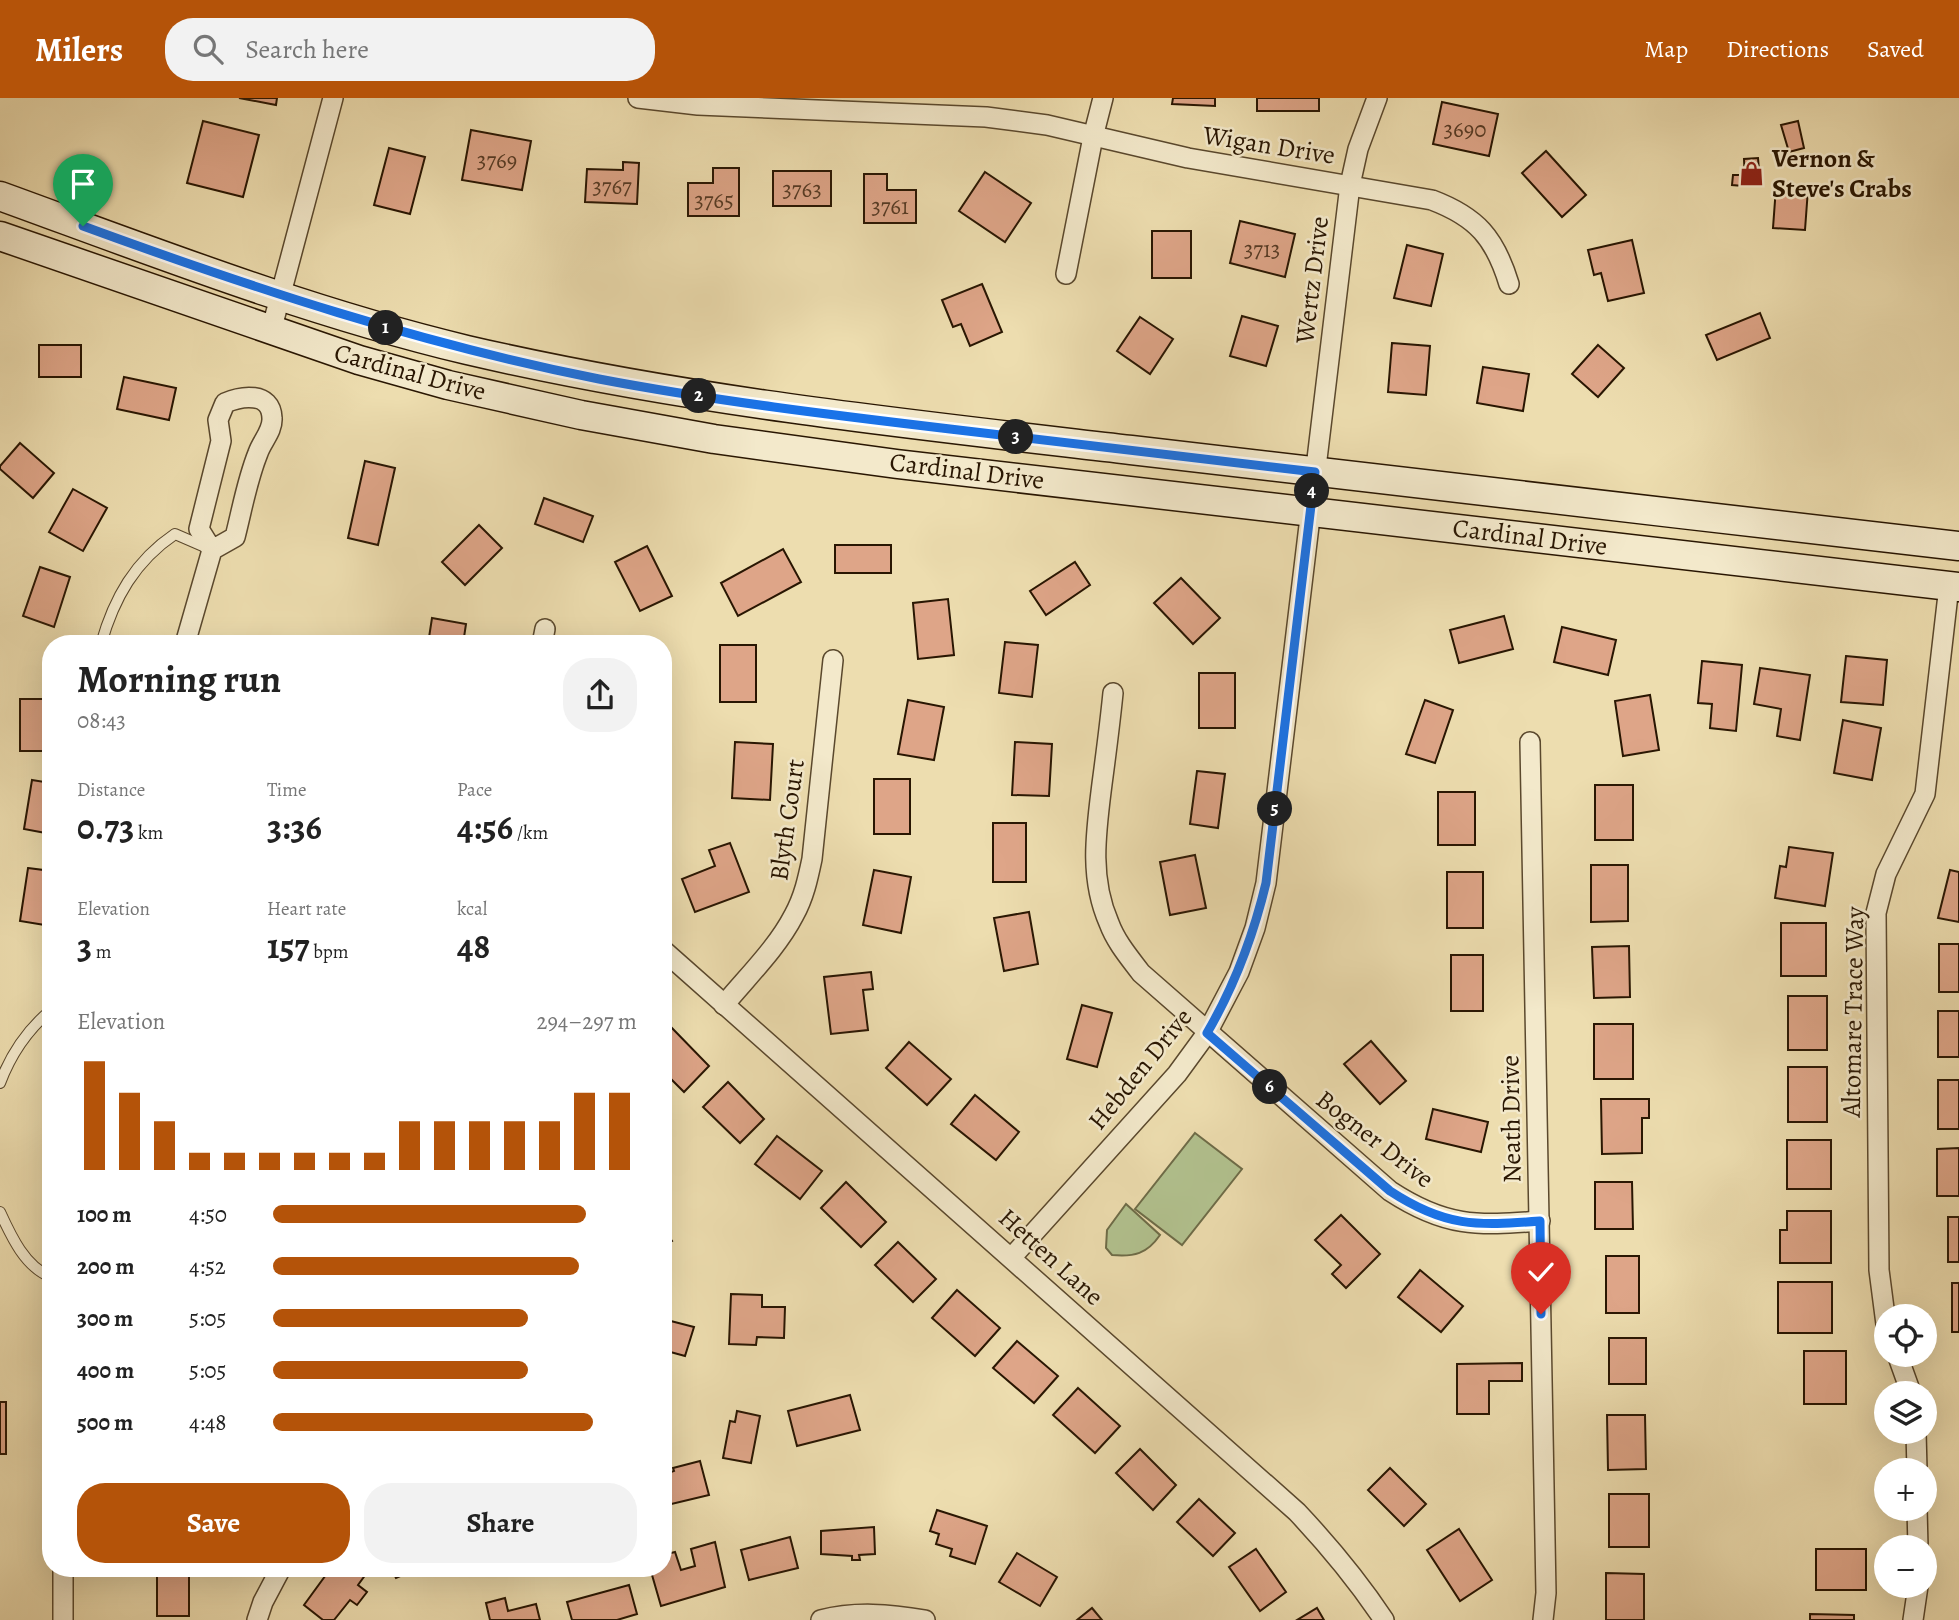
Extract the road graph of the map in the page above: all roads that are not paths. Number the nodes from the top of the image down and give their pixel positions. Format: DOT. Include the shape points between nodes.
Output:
graph roads {
  1 [pos="333,98"];
  2 [pos="638,98"];
  3 [pos="1103,98"];
  4 [pos="1377,98"];
  5 [pos="1093,137"];
  6 [pos="1350,185"];
  7 [pos="0,196"];
  8 [pos="0,236"];
  9 [pos="1066,274"];
  10 [pos="1509,284"];
  11 [pos="280,295"];
  12 [pos="271,331"];
  13 [pos="1315,472"];
  14 [pos="1310,511"];
  15 [pos="1959,545"];
  16 [pos="212,550"];
  17 [pos="1954,586"];
  18 [pos="104,635"];
  19 [pos="188,635"];
  20 [pos="833,660"];
  21 [pos="1113,693"];
  22 [pos="1530,742"];
  23 [pos="672,958"];
  24 [pos="724,1005"];
  25 [pos="42,1018"];
  26 [pos="1207,1033"];
  27 [pos="0,1083"];
  28 [pos="0,1212"];
  29 [pos="1540,1221"];
  30 [pos="1012,1257"];
  31 [pos="42,1273"];
  32 [pos="1883,1304"];
  33 [pos="63,1577"];
  34 [pos="276,1577"];
  35 [pos="1916,1598"];
  36 [pos="63,1620"];
  37 [pos="257,1620"];
  38 [pos="821,1620"];
  39 [pos="925,1620"];
  40 [pos="1384,1620"];
  41 [pos="1543,1620"];
  42 [pos="1913,1620"];
  1 -- 11 [label="street"];
  2 -- 5 [label="street, Wigan Drive" via="698,105 986,117"];
  3 -- 5 [label="street"];
  4 -- 6 [label="street, Wertz Drive"];
  5 -- 6 [label="street, Wigan Drive"];
  5 -- 9 [label="street"];
  6 -- 10 [label="street, Wigan Drive" via="1454,208 1489,237"];
  6 -- 13 [label="street, Wertz Drive"];
  7 -- 11 [label="main road, Cardinal Drive"];
  8 -- 12 [label="main road, Cardinal Drive"];
  11 -- 12 [label="street"];
  11 -- 13 [label="main road, Cardinal Drive" via="462,349 597,379 847,417"];
  12 -- 14 [label="main road, Cardinal Drive" via="448,385 687,434 897,464"];
  13 -- 14 [label="street, Hebden Drive"];
  13 -- 15 [label="main road, Cardinal Drive"];
  14 -- 17 [label="main road, Cardinal Drive"];
  14 -- 26 [label="street, Hebden Drive" via="1266,883 1239,972"];
  16 -- 16 [label="street" via="235,537 258,452 269,432 273,417 267,404 255,397 225,403 219,420 221,441 199,529"];
  16 -- 18 [label="lane" via="175,534 162,542 124,584"];
  16 -- 19 [label="street"];
  17 -- 32 [label="street, Altomare Trace Way" via="1925,794 1886,874 1876,913 1879,1270"];
  20 -- 24 [label="street, Blyth Court" via="806,887 783,934"];
  21 -- 26 [label="street, Bogner Drive" via="1096,835 1099,895 1122,950"];
  22 -- 29 [label="street, Neath Drive"];
  23 -- 24 [label="street, Hetten Lane"];
  24 -- 30 [label="street, Hetten Lane"];
  25 -- 27 [label="lane" via="18,1045"];
  26 -- 29 [label="street, Bogner Drive" via="1413,1206 1466,1224"];
  26 -- 30 [label="street, Hebden Drive" via="1177,1074"];
  28 -- 31 [label="lane" via="24,1255"];
  29 -- 41 [label="street, Neath Drive"];
  30 -- 40 [label="street, Hetten Lane" via="1297,1512 1363,1588"];
  33 -- 36 [label="street"];
  34 -- 37 [label="street"];
  35 -- 42 [label="street"];
  38 -- 39 [label="street" via="865,1614"];
}
